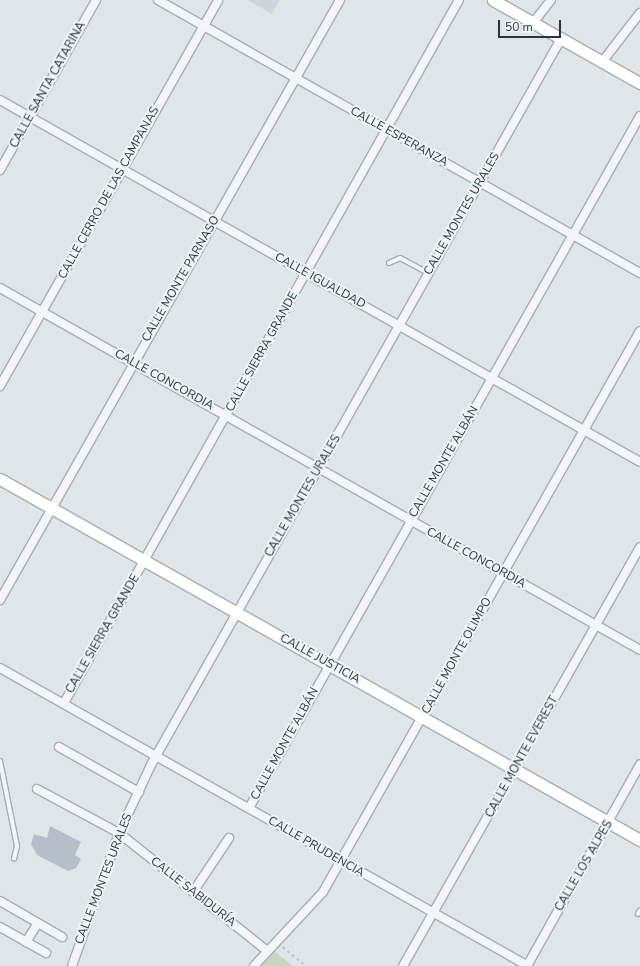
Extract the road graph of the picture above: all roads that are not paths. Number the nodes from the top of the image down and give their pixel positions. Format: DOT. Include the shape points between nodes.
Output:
graph roads {
  1 [pos="96,0"];
  2 [pos="158,0"];
  3 [pos="218,0"];
  4 [pos="340,0"];
  5 [pos="459,0"];
  6 [pos="493,0"];
  7 [pos="551,0"];
  8 [pos="640,13"];
  9 [pos="533,23"];
  10 [pos="203,26"];
  11 [pos="561,39"];
  12 [pos="602,62"];
  13 [pos="296,78"];
  14 [pos="640,84"];
  15 [pos="0,100"];
  16 [pos="30,116"];
  17 [pos="640,116"];
  18 [pos="388,131"];
  19 [pos="122,169"];
  20 [pos="0,170"];
  21 [pos="481,183"];
  22 [pos="214,221"];
  23 [pos="573,235"];
  24 [pos="389,263"];
  25 [pos="428,273"];
  26 [pos="640,273"];
  27 [pos="306,274"];
  28 [pos="0,288"];
  29 [pos="42,311"];
  30 [pos="399,326"];
  31 [pos="640,331"];
  32 [pos="133,363"];
  33 [pos="492,378"];
  34 [pos="0,386"];
  35 [pos="227,416"];
  36 [pos="583,430"];
  37 [pos="640,462"];
  38 [pos="318,469"];
  39 [pos="0,479"];
  40 [pos="52,508"];
  41 [pos="410,522"];
  42 [pos="640,547"];
  43 [pos="145,560"];
  44 [pos="503,573"];
  45 [pos="0,600"];
  46 [pos="237,612"];
  47 [pos="596,624"];
  48 [pos="640,650"];
  49 [pos="330,665"];
  50 [pos="0,668"];
  51 [pos="64,703"];
  52 [pos="422,716"];
  53 [pos="59,747"];
  54 [pos="156,755"];
  55 [pos="0,761"];
  56 [pos="640,765"];
  57 [pos="515,769"];
  58 [pos="37,789"];
  59 [pos="139,792"];
  60 [pos="249,808"];
  61 [pos="609,822"];
  62 [pos="119,833"];
  63 [pos="228,838"];
  64 [pos="640,840"];
  65 [pos="14,859"];
  66 [pos="341,861"];
  67 [pos="193,892"];
  68 [pos="0,901"];
  69 [pos="434,913"];
  70 [pos="38,923"];
  71 [pos="0,927"];
  72 [pos="62,937"];
  73 [pos="26,942"];
  74 [pos="266,950"];
  75 [pos="46,953"];
  76 [pos="72,966"];
  77 [pos="254,966"];
  78 [pos="403,966"];
  79 [pos="527,966"];
  1 -- 16 [label="street, CALLE SANTA CATARINA"];
  2 -- 10 [label="street, CALLE ESPERANZA"];
  3 -- 10 [label="street, CALLE CERRO DE LAS CAMPANAS"];
  4 -- 13 [label="street, CALLE MONTE PARNASO"];
  5 -- 18 [label="street, CALLE SIERRA GRANDE"];
  6 -- 9 [label="street"];
  7 -- 9 [label="street"];
  8 -- 12 [label="street"];
  9 -- 11 [label="street"];
  10 -- 13 [label="street, CALLE ESPERANZA"];
  10 -- 19 [label="street, CALLE CERRO DE LAS CAMPANAS"];
  11 -- 12 [label="street"];
  11 -- 21 [label="street, CALLE MONTES URALES"];
  12 -- 14 [label="street"];
  13 -- 18 [label="street, CALLE ESPERANZA"];
  13 -- 22 [label="street, CALLE MONTE PARNASO"];
  15 -- 16 [label="street, CALLE IGUALDAD"];
  16 -- 19 [label="street, CALLE IGUALDAD"];
  16 -- 20 [label="street, CALLE SANTA CATARINA"];
  17 -- 23 [label="street, CALLE MONTE ALBÁN"];
  18 -- 21 [label="street, CALLE ESPERANZA"];
  18 -- 27 [label="street, CALLE SIERRA GRANDE"];
  19 -- 22 [label="street, CALLE IGUALDAD"];
  19 -- 29 [label="street, CALLE CERRO DE LAS CAMPANAS"];
  21 -- 23 [label="street, CALLE ESPERANZA"];
  21 -- 25 [label="street, CALLE MONTES URALES"];
  22 -- 27 [label="street, CALLE IGUALDAD"];
  22 -- 32 [label="street, CALLE MONTE PARNASO"];
  23 -- 26 [label="street, CALLE ESPERANZA"];
  23 -- 33 [label="street, CALLE MONTE ALBÁN"];
  24 -- 25 [label="lane" via="400,258"];
  25 -- 30 [label="street, CALLE MONTES URALES"];
  27 -- 30 [label="street, CALLE IGUALDAD"];
  27 -- 35 [label="street, CALLE SIERRA GRANDE"];
  28 -- 29 [label="street, CALLE CONCORDIA"];
  29 -- 32 [label="street, CALLE CONCORDIA"];
  29 -- 34 [label="street, CALLE CERRO DE LAS CAMPANAS"];
  30 -- 33 [label="street, CALLE IGUALDAD"];
  30 -- 38 [label="street, CALLE MONTES URALES"];
  31 -- 36 [label="street, CALLE MONTE OLIMPO"];
  32 -- 35 [label="street, CALLE CONCORDIA"];
  32 -- 40 [label="street, CALLE MONTE PARNASO"];
  33 -- 36 [label="street, CALLE IGUALDAD"];
  33 -- 41 [label="street, CALLE MONTE ALBÁN"];
  35 -- 38 [label="street, CALLE CONCORDIA"];
  35 -- 43 [label="street, CALLE SIERRA GRANDE"];
  36 -- 37 [label="street, CALLE IGUALDAD"];
  36 -- 44 [label="street, CALLE MONTE OLIMPO"];
  38 -- 41 [label="street, CALLE CONCORDIA"];
  38 -- 46 [label="street, CALLE MONTES URALES"];
  39 -- 40 [label="street, CALLE JUSTICIA"];
  40 -- 43 [label="street, CALLE JUSTICIA"];
  40 -- 45 [label="street, CALLE MONTE PARNASO"];
  41 -- 44 [label="street, CALLE CONCORDIA"];
  41 -- 49 [label="street, CALLE MONTE ALBÁN"];
  42 -- 47 [label="street, CALLE MONTE EVEREST"];
  43 -- 46 [label="street, CALLE JUSTICIA"];
  43 -- 51 [label="street, CALLE SIERRA GRANDE"];
  44 -- 47 [label="street, CALLE CONCORDIA"];
  44 -- 52 [label="street, CALLE MONTE OLIMPO"];
  46 -- 49 [label="street, CALLE JUSTICIA"];
  46 -- 54 [label="street, CALLE MONTES URALES"];
  47 -- 48 [label="street, CALLE CONCORDIA"];
  47 -- 57 [label="street, CALLE MONTE EVEREST"];
  49 -- 52 [label="street, CALLE JUSTICIA"];
  49 -- 60 [label="street, CALLE MONTE ALBÁN"];
  50 -- 51 [label="street, CALLE PRUDENCIA"];
  51 -- 54 [label="street, CALLE PRUDENCIA"];
  52 -- 57 [label="street, CALLE JUSTICIA"];
  52 -- 66 [label="street, CALLE MONTE OLIMPO"];
  53 -- 59 [label="street"];
  54 -- 59 [label="street, CALLE MONTES URALES"];
  54 -- 60 [label="street, CALLE PRUDENCIA"];
  55 -- 65 [label="lane" via="17,846"];
  56 -- 61 [label="street, CALLE LOS ALPES"];
  57 -- 61 [label="street, CALLE JUSTICIA"];
  57 -- 69 [label="street, CALLE MONTE EVEREST"];
  58 -- 62 [label="street, CALLE SABIDURÍA"];
  59 -- 62 [label="street, CALLE MONTES URALES"];
  60 -- 66 [label="street, CALLE PRUDENCIA"];
  61 -- 64 [label="street, CALLE JUSTICIA"];
  61 -- 79 [label="street, CALLE LOS ALPES"];
  62 -- 67 [label="street, CALLE SABIDURÍA"];
  62 -- 76 [label="street, CALLE MONTES URALES"];
  63 -- 67 [label="street"];
  66 -- 69 [label="street, CALLE PRUDENCIA"];
  66 -- 74 [label="street, CALLE MONTE OLIMPO" via="324,892"];
  67 -- 74 [label="street, CALLE SABIDURÍA"];
  68 -- 70 [label="street"];
  69 -- 78 [label="street, CALLE MONTE EVEREST"];
  69 -- 79 [label="street, CALLE PRUDENCIA"];
  70 -- 72 [label="street"];
  70 -- 73 [label="street"];
  71 -- 73 [label="street"];
  73 -- 75 [label="street"];
  74 -- 77 [label="street, CALLE MONTE OLIMPO"];
}
